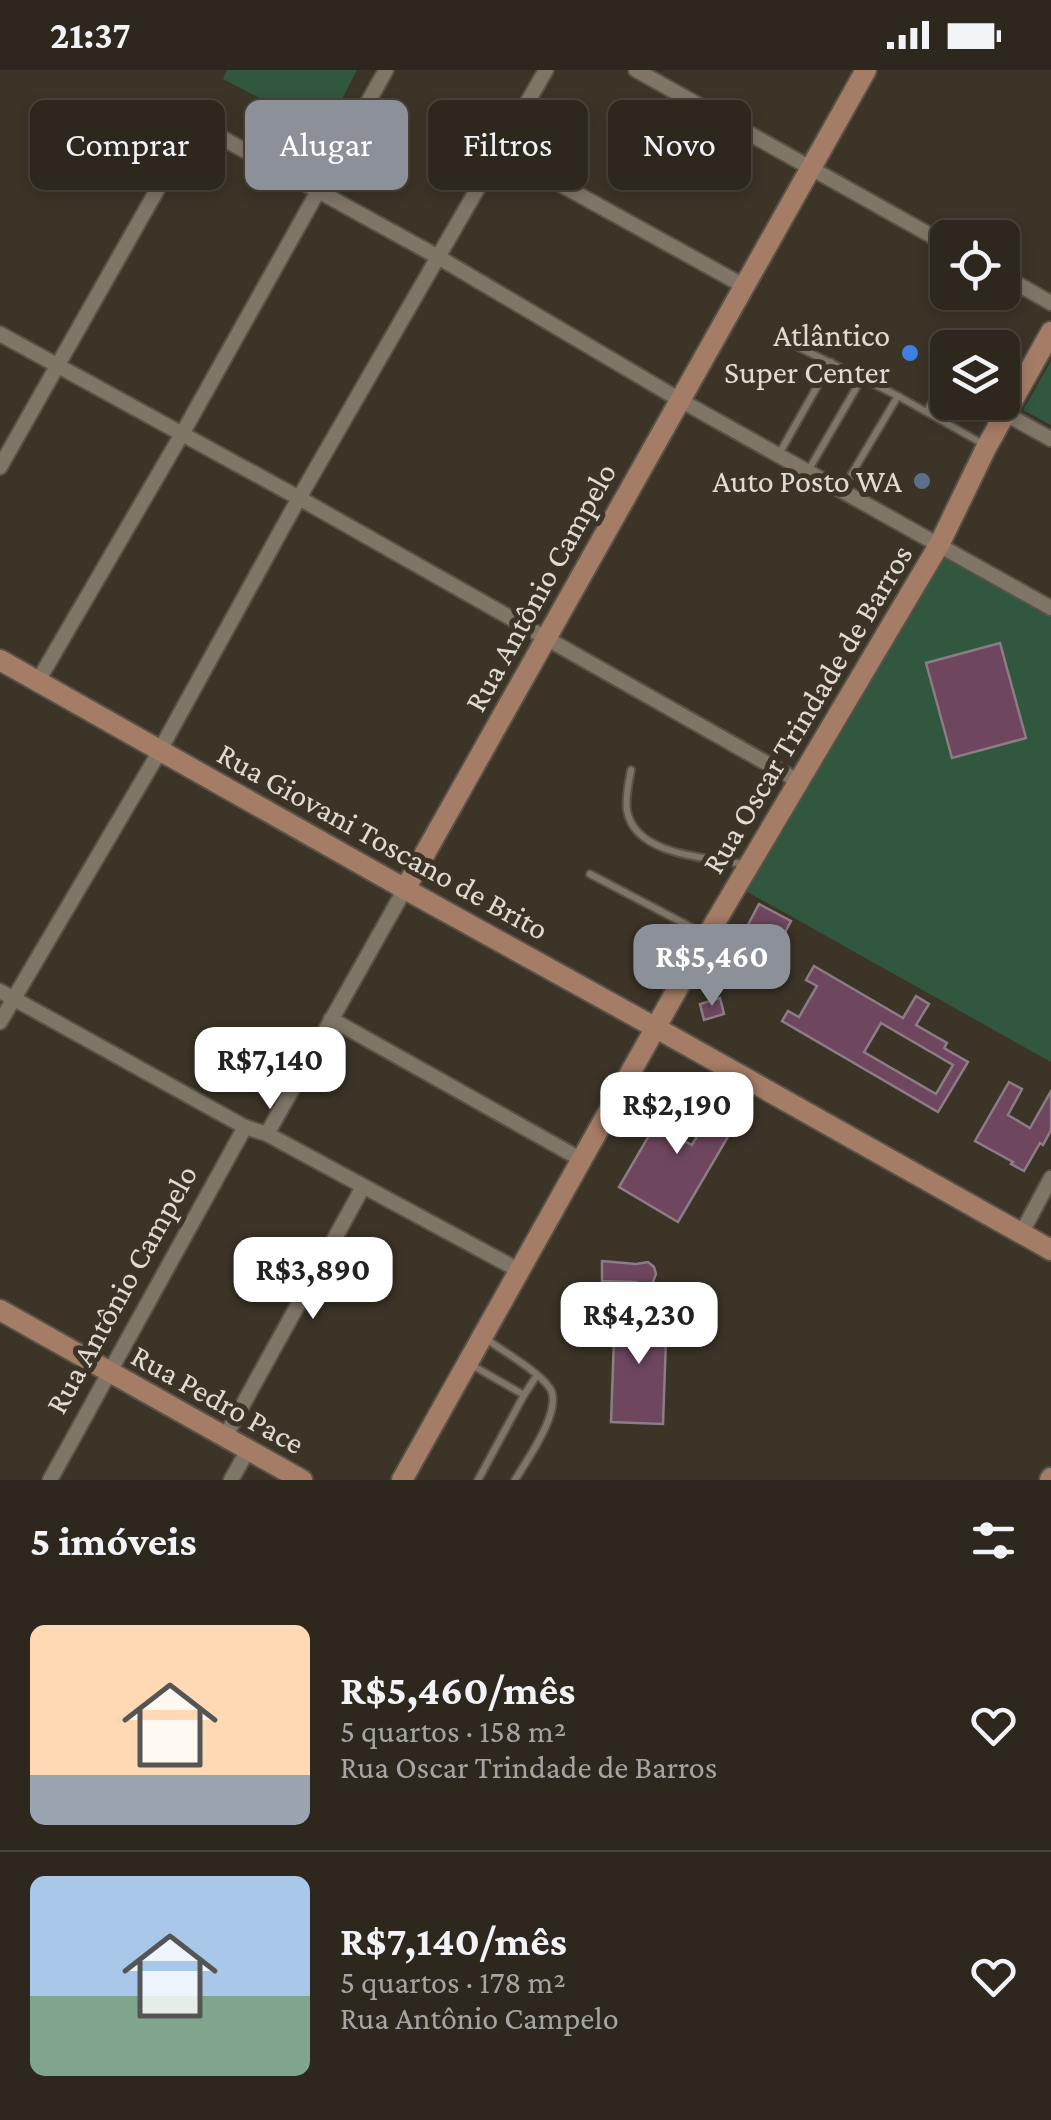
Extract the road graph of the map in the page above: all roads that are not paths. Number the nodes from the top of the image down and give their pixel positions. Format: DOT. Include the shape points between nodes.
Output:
graph roads {
  1 [pos="386,70"];
  2 [pos="546,70"];
  3 [pos="636,70"];
  4 [pos="866,70"];
  5 [pos="529,100"];
  6 [pos="810,168"];
  7 [pos="477,190"];
  8 [pos="572,190"];
  9 [pos="319,192"];
  10 [pos="930,234"];
  11 [pos="438,257"];
  12 [pos="744,286"];
  13 [pos="1020,286"];
  14 [pos="1051,302"];
  15 [pos="1051,332"];
  16 [pos="0,334"];
  17 [pos="790,343"];
  18 [pos="831,362"];
  19 [pos="58,366"];
  20 [pos="862,378"];
  21 [pos="1020,385"];
  22 [pos="898,396"];
  23 [pos="680,400"];
  24 [pos="930,406"];
  25 [pos="927,411"];
  26 [pos="1000,420"];
  27 [pos="1017,420"];
  28 [pos="182,434"];
  29 [pos="1051,439"];
  30 [pos="987,446"];
  31 [pos="778,455"];
  32 [pos="0,468"];
  33 [pos="808,472"];
  34 [pos="842,491"];
  35 [pos="299,498"];
  36 [pos="939,545"];
  37 [pos="1051,608"];
  38 [pos="546,638"];
  39 [pos="0,660"];
  40 [pos="38,681"];
  41 [pos="160,750"];
  42 [pos="631,770"];
  43 [pos="798,781"];
  44 [pos="751,865"];
  45 [pos="590,874"];
  46 [pos="404,889"];
  47 [pos="707,936"];
  48 [pos="7,995"];
  49 [pos="332,1019"];
  50 [pos="0,1022"];
  51 [pos="656,1028"];
  52 [pos="245,1127"];
  53 [pos="267,1134"];
  54 [pos="582,1160"];
  55 [pos="1051,1178"];
  56 [pos="364,1187"];
  57 [pos="1021,1234"];
  58 [pos="1051,1250"];
  59 [pos="520,1271"];
  60 [pos="0,1310"];
  61 [pos="484,1337"];
  62 [pos="468,1363"];
  63 [pos="110,1372"];
  64 [pos="536,1376"];
  65 [pos="524,1395"];
  66 [pos="225,1437"];
  67 [pos="248,1450"];
  68 [pos="50,1480"];
  69 [pos="231,1480"];
  70 [pos="302,1480"];
  71 [pos="402,1480"];
  72 [pos="478,1480"];
  73 [pos="516,1480"];
  1 -- 9 [label="street"];
  2 -- 5 [label="street"];
  3 -- 6 [label="street"];
  4 -- 6 [label="main road, Rua Antônio Campelo"];
  6 -- 10 [label="street"];
  6 -- 12 [label="main road, Rua Antônio Campelo"];
  7 -- 11 [label="street"];
  8 -- 12 [label="street"];
  9 -- 11 [label="street"];
  9 -- 19 [label="street" via="196,123"];
  9 -- 28 [label="street"];
  11 -- 23 [label="street"];
  11 -- 35 [label="street"];
  12 -- 23 [label="main road, Rua Antônio Campelo"];
  13 -- 14 [label="street"];
  15 -- 21 [label="main road, Rua Oscar Trindade de Barros"];
  16 -- 19 [label="street"];
  17 -- 18 [label="lane"];
  18 -- 20 [label="lane"];
  18 -- 31 [label="lane"];
  19 -- 28 [label="street"];
  19 -- 32 [label="street"];
  20 -- 22 [label="lane"];
  20 -- 33 [label="lane"];
  22 -- 25 [label="lane"];
  22 -- 34 [label="lane"];
  23 -- 31 [label="street"];
  23 -- 38 [label="main road, Rua Antônio Campelo"];
  24 -- 25 [label="lane"];
  25 -- 30 [label="lane"];
  26 -- 30 [label="main road, Rua Oscar Trindade de Barros"];
  27 -- 29 [label="street"];
  28 -- 35 [label="street"];
  28 -- 40 [label="street"];
  30 -- 36 [label="main road, Rua Oscar Trindade de Barros"];
  31 -- 33 [label="street"];
  33 -- 34 [label="street"];
  34 -- 36 [label="street"];
  35 -- 38 [label="street"];
  35 -- 41 [label="street"];
  36 -- 37 [label="street"];
  36 -- 43 [label="main road, Rua Oscar Trindade de Barros"];
  38 -- 43 [label="street"];
  38 -- 46 [label="main road, Rua Antônio Campelo"];
  39 -- 40 [label="main road, Rua Giovani Toscano de Brito"];
  40 -- 41 [label="main road, Rua Giovani Toscano de Brito"];
  41 -- 46 [label="main road, Rua Giovani Toscano de Brito"];
  41 -- 48 [label="street"];
  42 -- 44 [label="lane" via="626,808 644,838 670,852"];
  43 -- 44 [label="main road, Rua Oscar Trindade de Barros"];
  44 -- 47 [label="main road, Rua Oscar Trindade de Barros"];
  45 -- 47 [label="lane"];
  46 -- 49 [label="street, Rua Antônio Campelo"];
  46 -- 51 [label="main road, Rua Giovani Toscano de Brito"];
  47 -- 51 [label="main road, Rua Oscar Trindade de Barros"];
  48 -- 50 [label="street"];
  48 -- 52 [label="street"];
  49 -- 53 [label="street, Rua Antônio Campelo"];
  49 -- 54 [label="street"];
  51 -- 54 [label="main road, Rua Oscar Trindade de Barros"];
  51 -- 57 [label="main road, Rua Giovani Toscano de Brito"];
  52 -- 53 [label="street"];
  52 -- 63 [label="street, Rua Antônio Campelo"];
  53 -- 56 [label="street"];
  54 -- 59 [label="main road, Rua Oscar Trindade de Barros"];
  55 -- 57 [label="street"];
  56 -- 59 [label="street"];
  56 -- 66 [label="street"];
  57 -- 58 [label="main road, Rua Giovani Toscano de Brito"];
  59 -- 61 [label="main road, Rua Oscar Trindade de Barros"];
  60 -- 63 [label="main road, Rua Pedro Pace"];
  61 -- 62 [label="main road, Rua Oscar Trindade de Barros"];
  61 -- 64 [label="lane"];
  62 -- 65 [label="lane"];
  62 -- 71 [label="main road, Rua Oscar Trindade de Barros"];
  63 -- 66 [label="main road, Rua Pedro Pace"];
  63 -- 68 [label="street, Rua Antônio Campelo"];
  64 -- 65 [label="lane"];
  64 -- 73 [label="lane" via="551,1388 552,1414"];
  65 -- 72 [label="lane"];
  66 -- 67 [label="main road, Rua Pedro Pace"];
  67 -- 69 [label="street"];
  67 -- 70 [label="main road, Rua Pedro Pace"];
}
